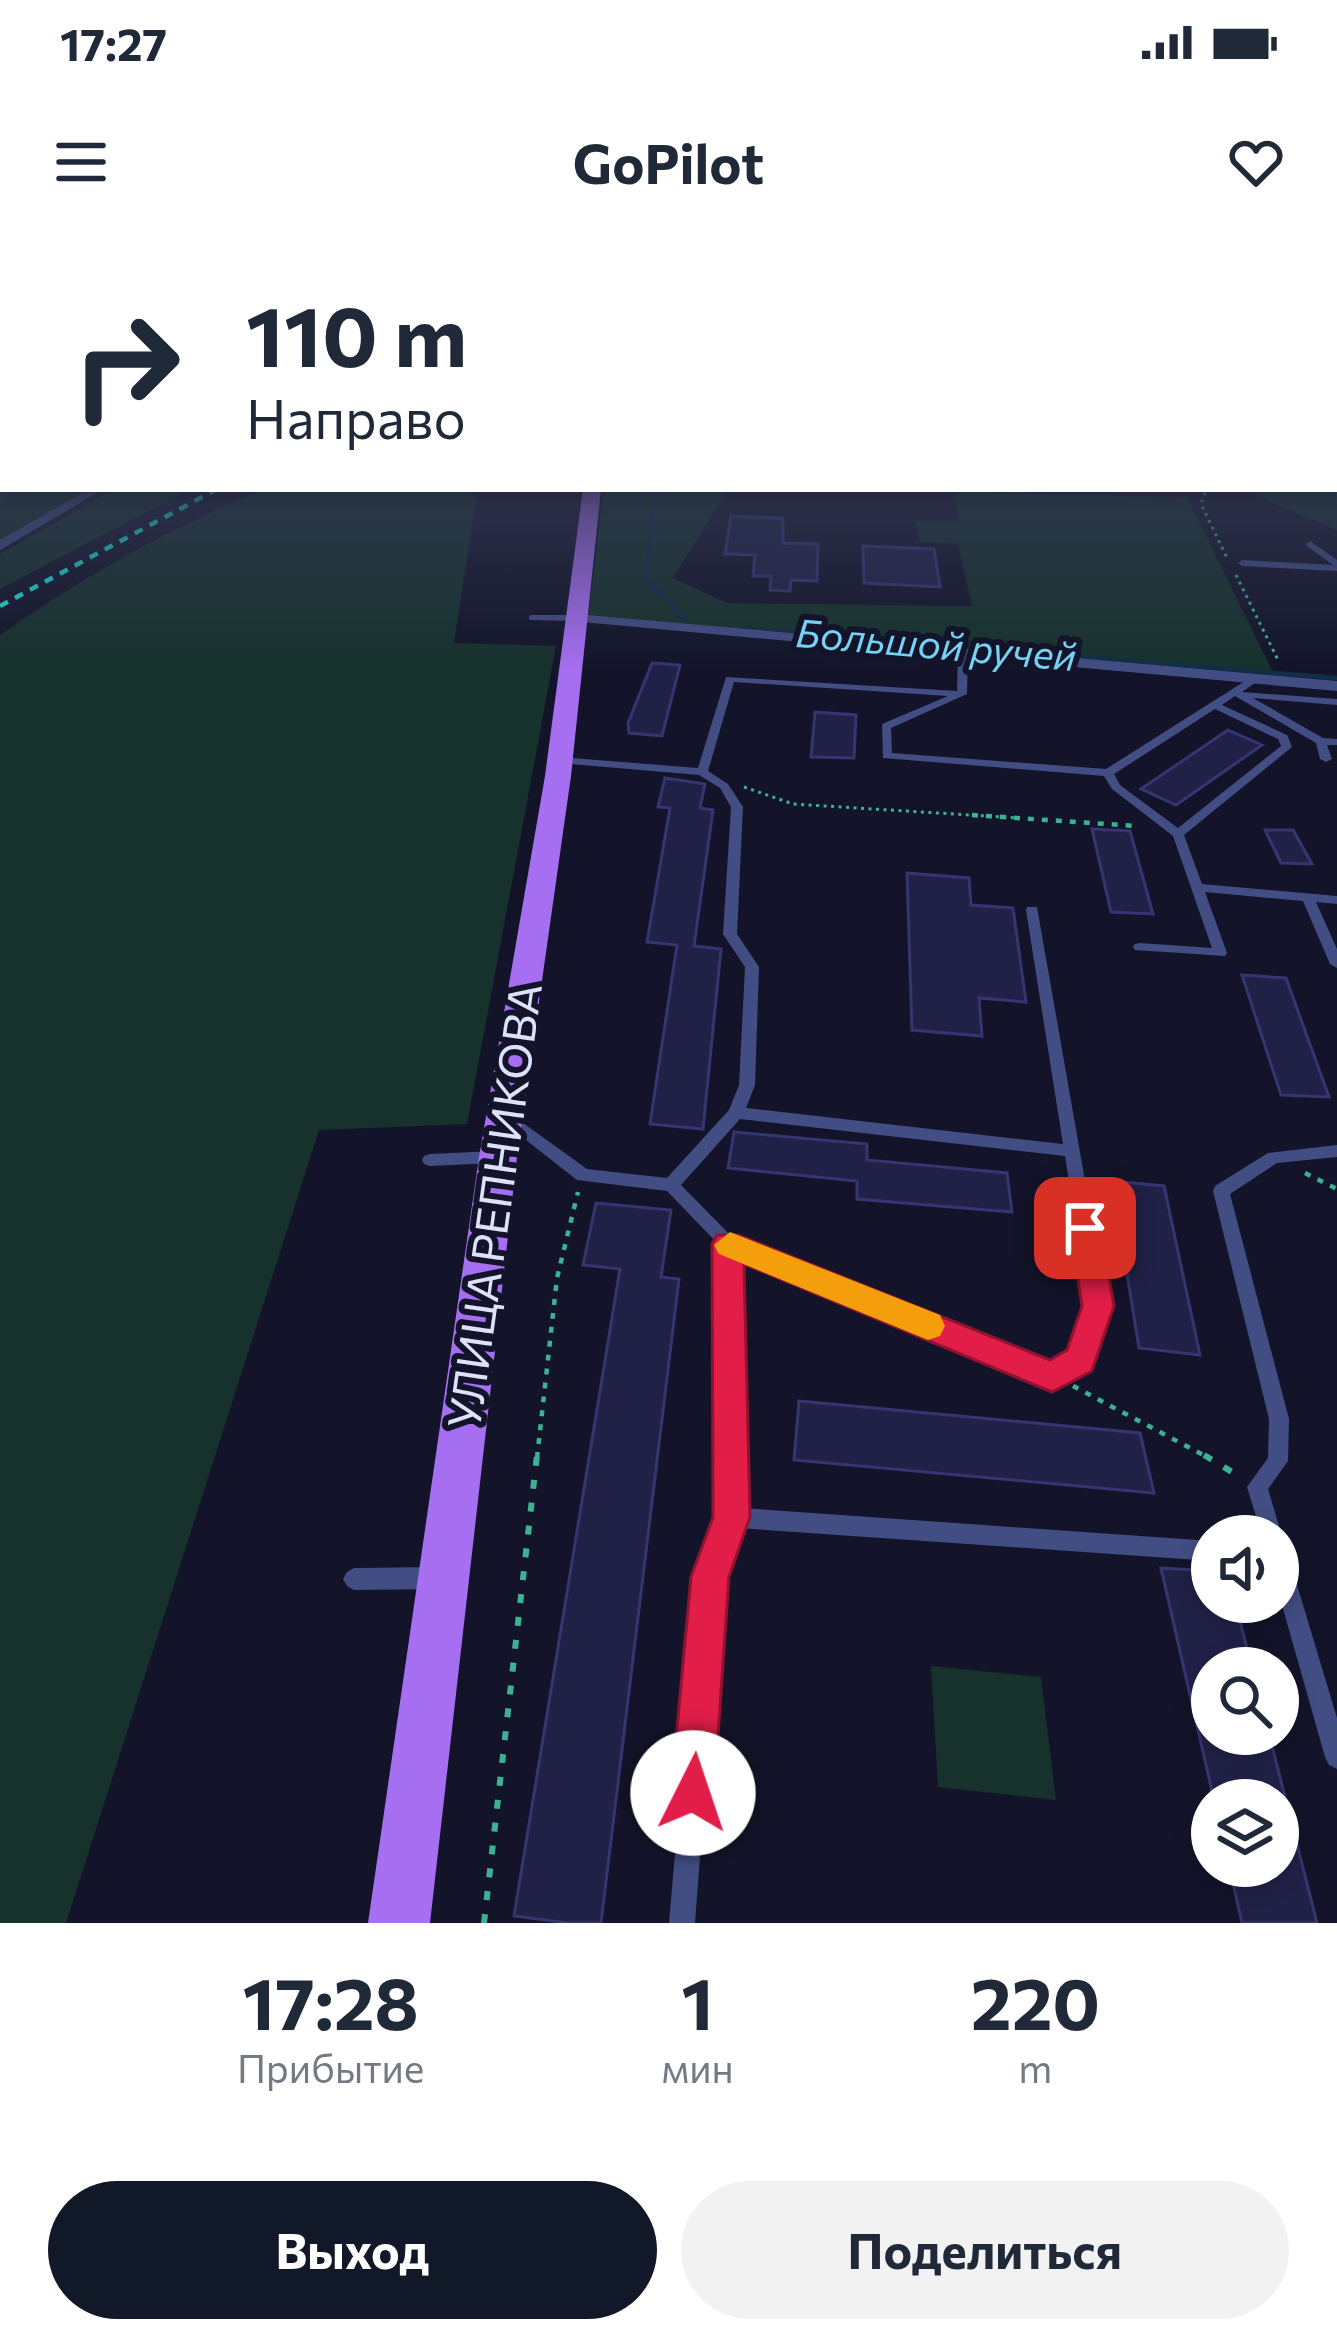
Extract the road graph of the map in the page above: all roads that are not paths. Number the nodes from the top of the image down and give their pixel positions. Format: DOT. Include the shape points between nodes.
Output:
graph roads {
  1 [pos="56,514"];
  2 [pos="589,514"];
  3 [pos="1310,544"];
  4 [pos="0,546"];
  5 [pos="1242,563"];
  6 [pos="1337,566"];
  7 [pos="532,618"];
  8 [pos="576,618"];
  9 [pos="963,652"];
  10 [pos="1257,678"];
  11 [pos="1337,686"];
  12 [pos="1237,693"];
  13 [pos="962,694"];
  14 [pos="1337,702"];
  15 [pos="1218,706"];
  16 [pos="1321,741"];
  17 [pos="1337,742"];
  18 [pos="1326,759"];
  19 [pos="559,760"];
  20 [pos="702,772"];
  21 [pos="1108,773"];
  22 [pos="1178,834"];
  23 [pos="1199,888"];
  24 [pos="1308,898"];
  25 [pos="1337,900"];
  26 [pos="1032,910"];
  27 [pos="1140,947"];
  28 [pos="1337,964"];
  29 [pos="736,1114"];
  30 [pos="501,1137"];
  31 [pos="1073,1151"];
  32 [pos="1337,1151"];
  33 [pos="430,1160"];
  34 [pos="671,1185"];
  35 [pos="728,1244"];
  36 [pos="1266,1515"];
  37 [pos="732,1517"];
  38 [pos="1191,1550"];
  39 [pos="445,1578"];
  40 [pos="354,1579"];
  41 [pos="1298,1623"];
  42 [pos="1337,1757"];
  43 [pos="399,1923"];
  44 [pos="682,1923"];
  1 -- 4 [label="street"];
  2 -- 8 [label="main road, УЛИЦА РЕПНИКОВА"];
  3 -- 6 [label="lane"];
  5 -- 6 [label="lane"];
  7 -- 8 [label="lane"];
  8 -- 9 [label="street"];
  8 -- 19 [label="main road, УЛИЦА РЕПНИКОВА"];
  9 -- 10 [label="street"];
  9 -- 13 [label="lane"];
  10 -- 11 [label="street"];
  10 -- 12 [label="lane"];
  12 -- 14 [label="lane"];
  12 -- 15 [label="lane"];
  12 -- 16 [label="lane"];
  13 -- 20 [label="lane" via="730,679"];
  13 -- 21 [label="lane" via="886,726 887,756"];
  15 -- 21 [label="lane"];
  15 -- 22 [label="lane" via="1282,737 1287,747"];
  16 -- 17 [label="lane"];
  16 -- 18 [label="lane"];
  19 -- 20 [label="lane"];
  19 -- 30 [label="main road, УЛИЦА РЕПНИКОВА"];
  20 -- 29 [label="lane" via="737,807 730,934 752,967 747,1084"];
  21 -- 22 [label="lane"];
  22 -- 23 [label="lane"];
  23 -- 24 [label="lane"];
  23 -- 27 [label="lane" via="1220,952"];
  24 -- 25 [label="lane"];
  24 -- 28 [label="lane"];
  26 -- 31 [label="lane"];
  29 -- 31 [label="lane"];
  29 -- 34 [label="lane"];
  30 -- 33 [label="lane"];
  30 -- 34 [label="lane" via="583,1175"];
  30 -- 39 [label="main road, УЛИЦА РЕПНИКОВА"];
  31 -- 35 [label="lane" via="1098,1306 1081,1360 1052,1376"];
  32 -- 36 [label="lane" via="1274,1157 1221,1191 1279,1419 1278,1461 1257,1487"];
  34 -- 35 [label="lane"];
  35 -- 37 [label="lane"];
  37 -- 38 [label="lane"];
  37 -- 44 [label="lane" via="710,1577"];
  39 -- 40 [label="lane"];
  39 -- 43 [label="main road, УЛИЦА РЕПНИКОВА"];
  41 -- 42 [label="lane"];
}
